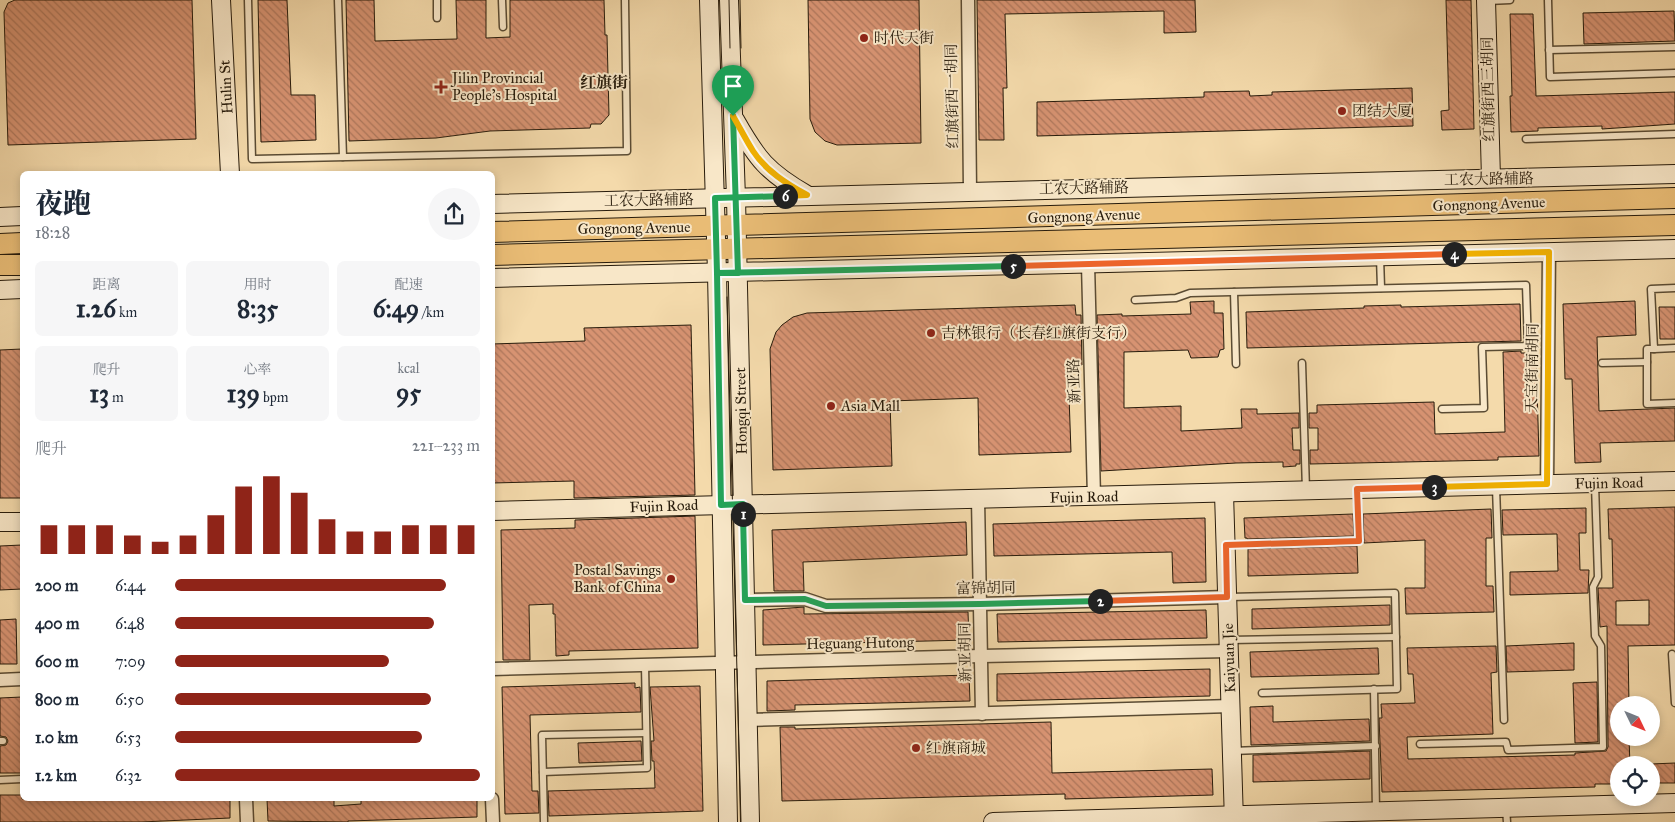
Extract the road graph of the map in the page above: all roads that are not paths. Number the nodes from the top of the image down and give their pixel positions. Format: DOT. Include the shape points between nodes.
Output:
graph roads {
  1 [pos="222,0"];
  2 [pos="248,0"];
  3 [pos="338,0"];
  4 [pos="437,0"];
  5 [pos="502,0"];
  6 [pos="625,0"];
  7 [pos="709,0"];
  8 [pos="729,0"];
  9 [pos="968,0"];
  10 [pos="1486,0"];
  11 [pos="1510,0"];
  12 [pos="1548,0"];
  13 [pos="438,18"];
  14 [pos="503,27"];
  15 [pos="1675,47"];
  16 [pos="1549,50"];
  17 [pos="1675,73"];
  18 [pos="733,116"];
  19 [pos="1675,134"];
  20 [pos="1526,139"];
  21 [pos="342,157"];
  22 [pos="230,171"];
  23 [pos="1675,174"];
  24 [pos="1491,178"];
  25 [pos="970,191"];
  26 [pos="807,195"];
  27 [pos="715,198"];
  28 [pos="736,198"];
  29 [pos="1675,198"];
  30 [pos="495,204"];
  31 [pos="20,216"];
  32 [pos="0,217"];
  33 [pos="1675,224"];
  34 [pos="716,226"];
  35 [pos="737,226"];
  36 [pos="495,232"];
  37 [pos="20,243"];
  38 [pos="0,244"];
  39 [pos="1675,248"];
  40 [pos="738,249"];
  41 [pos="717,250"];
  42 [pos="1549,252"];
  43 [pos="495,254"];
  44 [pos="1380,256"];
  45 [pos="1088,264"];
  46 [pos="717,273"];
  47 [pos="738,273"];
  48 [pos="495,278"];
  49 [pos="1381,288"];
  50 [pos="1675,288"];
  51 [pos="20,289"];
  52 [pos="0,290"];
  53 [pos="1234,292"];
  54 [pos="1135,300"];
  55 [pos="1675,348"];
  56 [pos="1654,349"];
  57 [pos="1647,362"];
  58 [pos="1302,363"];
  59 [pos="1236,364"];
  60 [pos="1602,364"];
  61 [pos="1675,403"];
  62 [pos="1442,409"];
  63 [pos="1675,481"];
  64 [pos="1594,483"];
  65 [pos="1547,484"];
  66 [pos="1496,486"];
  67 [pos="1357,489"];
  68 [pos="1306,491"];
  69 [pos="1224,493"];
  70 [pos="1094,497"];
  71 [pos="978,500"];
  72 [pos="743,504"];
  73 [pos="721,505"];
  74 [pos="495,511"];
  75 [pos="0,522"];
  76 [pos="20,522"];
  77 [pos="1226,545"];
  78 [pos="1227,597"];
  79 [pos="745,600"];
  80 [pos="980,604"];
  81 [pos="1396,637"];
  82 [pos="1229,646"];
  83 [pos="1672,654"];
  84 [pos="981,656"];
  85 [pos="747,662"];
  86 [pos="724,663"];
  87 [pos="645,665"];
  88 [pos="495,669"];
  89 [pos="20,679"];
  90 [pos="0,680"];
  91 [pos="1374,690"];
  92 [pos="1262,693"];
  93 [pos="1675,703"];
  94 [pos="1231,706"];
  95 [pos="982,714"];
  96 [pos="748,720"];
  97 [pos="1504,720"];
  98 [pos="646,733"];
  99 [pos="1420,744"];
  100 [pos="1376,746"];
  101 [pos="1231,751"];
  102 [pos="542,772"];
  103 [pos="20,779"];
  104 [pos="0,780"];
  105 [pos="246,801"];
  106 [pos="492,801"];
  107 [pos="1675,803"];
  108 [pos="1376,812"];
  109 [pos="1506,815"];
  110 [pos="1234,819"];
  111 [pos="247,822"];
  112 [pos="493,822"];
  113 [pos="544,822"];
  114 [pos="728,822"];
  115 [pos="750,822"];
  116 [pos="993,822"];
  1 -- 22 [label="street, Hulin St"];
  2 -- 21 [label="lane" via="252,159"];
  3 -- 21 [label="lane"];
  4 -- 13 [label="lane"];
  5 -- 14 [label="lane"];
  6 -- 21 [label="lane" via="627,151"];
  7 -- 27 [label="street, Hongqi Street"];
  8 -- 18 [label="street, Hongqi Street"];
  9 -- 25 [label="street, 红旗街西一胡同"];
  10 -- 11 [label="lane"];
  10 -- 24 [label="street, 红旗街西三胡同"];
  12 -- 16 [label="lane"];
  15 -- 16 [label="lane"];
  16 -- 17 [label="lane" via="1550,77"];
  18 -- 26 [label="street" via="754,152 770,170"];
  18 -- 28 [label="street, Hongqi Street"];
  19 -- 20 [label="lane"];
  23 -- 24 [label="street, 工农大路辅路"];
  24 -- 25 [label="street, 工农大路辅路"];
  25 -- 26 [label="street, 工农大路辅路"];
  26 -- 28 [label="street, 工农大路辅路"];
  27 -- 28 [label="street, 工农大路辅路"];
  27 -- 30 [label="street, 工农大路辅路"];
  27 -- 34 [label="street, Hongqi Street"];
  28 -- 35 [label="street, Hongqi Street"];
  29 -- 35 [label="main road, Gongnong Avenue"];
  31 -- 32 [label="street"];
  33 -- 40 [label="main road, Gongnong Avenue"];
  34 -- 35 [label="main road, Gongnong Avenue"];
  34 -- 36 [label="main road, Gongnong Avenue"];
  34 -- 41 [label="street, Hongqi Street"];
  35 -- 40 [label="street, Hongqi Street"];
  37 -- 38 [label="main road"];
  39 -- 42 [label="street"];
  40 -- 41 [label="main road, Gongnong Avenue"];
  40 -- 47 [label="street, Hongqi Street"];
  41 -- 43 [label="main road, Gongnong Avenue"];
  41 -- 46 [label="street, Hongqi Street"];
  42 -- 44 [label="street"];
  42 -- 65 [label="street, 天宝街南胡同"];
  44 -- 45 [label="street"];
  44 -- 49 [label="lane"];
  45 -- 47 [label="street"];
  45 -- 70 [label="street, 新亚路"];
  46 -- 47 [label="street"];
  46 -- 48 [label="street"];
  46 -- 73 [label="street, Hongqi Street"];
  47 -- 72 [label="street, Hongqi Street"];
  49 -- 53 [label="lane"];
  49 -- 62 [label="lane" via="1526,285 1528,346 1482,347 1484,408"];
  50 -- 56 [label="lane" via="1651,289"];
  51 -- 52 [label="street"];
  53 -- 54 [label="lane" via="1190,293 1176,298"];
  53 -- 59 [label="lane"];
  55 -- 56 [label="lane"];
  56 -- 57 [label="lane" via="1647,349"];
  57 -- 60 [label="lane"];
  57 -- 61 [label="lane" via="1647,404"];
  58 -- 68 [label="lane"];
  63 -- 64 [label="street, Fujin Road"];
  64 -- 65 [label="street, Fujin Road"];
  64 -- 99 [label="lane" via="1598,577 1593,587 1595,636 1601,646 1603,747 1508,750 1506,742"];
  65 -- 66 [label="street, Fujin Road"];
  66 -- 67 [label="street, Fujin Road"];
  66 -- 97 [label="lane"];
  67 -- 68 [label="street, Fujin Road"];
  67 -- 77 [label="lane" via="1359,541"];
  68 -- 69 [label="street, Fujin Road"];
  69 -- 70 [label="street, Fujin Road"];
  69 -- 77 [label="street, Kaiyuan Jie"];
  70 -- 71 [label="street, Fujin Road"];
  71 -- 72 [label="street, Fujin Road"];
  71 -- 80 [label="street, 新亚胡同"];
  72 -- 73 [label="street, Fujin Road"];
  72 -- 79 [label="street, Hongqi Street"];
  73 -- 74 [label="street, Fujin Road"];
  73 -- 86 [label="street, Hongqi Street"];
  75 -- 76 [label="street"];
  77 -- 78 [label="street, Kaiyuan Jie"];
  78 -- 80 [label="street, 富锦胡同"];
  78 -- 81 [label="lane" via="1395,593"];
  78 -- 82 [label="street, Kaiyuan Jie"];
  79 -- 80 [label="street, 富锦胡同" via="805,599 826,606"];
  79 -- 85 [label="street, Hongqi Street"];
  80 -- 84 [label="street, 新亚胡同"];
  81 -- 82 [label="lane"];
  81 -- 91 [label="lane" via="1397,689"];
  82 -- 84 [label="street, Heguang Hutong"];
  82 -- 94 [label="street, Kaiyuan Jie"];
  83 -- 93 [label="lane"];
  84 -- 85 [label="street, Heguang Hutong"];
  84 -- 95 [label="street, 新亚胡同"];
  85 -- 86 [label="street, Heguang Hutong"];
  85 -- 96 [label="street, Hongqi Street"];
  86 -- 87 [label="street, Heguang Hutong"];
  86 -- 114 [label="street, Hongqi Street"];
  87 -- 88 [label="street, Heguang Hutong"];
  87 -- 98 [label="lane"];
  89 -- 90 [label="street"];
  91 -- 92 [label="lane"];
  91 -- 100 [label="lane"];
  94 -- 95 [label="street"];
  94 -- 101 [label="street, Kaiyuan Jie"];
  95 -- 96 [label="street"];
  96 -- 115 [label="street, Hongqi Street"];
  98 -- 102 [label="lane" via="647,768"];
  98 -- 102 [label="lane" via="542,735"];
  100 -- 101 [label="lane"];
  100 -- 108 [label="lane"];
  101 -- 110 [label="street, Kaiyuan Jie"];
  102 -- 113 [label="lane"];
  103 -- 104 [label="lane"];
  105 -- 111 [label="street"];
  106 -- 112 [label="street"];
  107 -- 109 [label="street"];
  108 -- 109 [label="street"];
  108 -- 110 [label="street"];
  110 -- 116 [label="street"];
}
